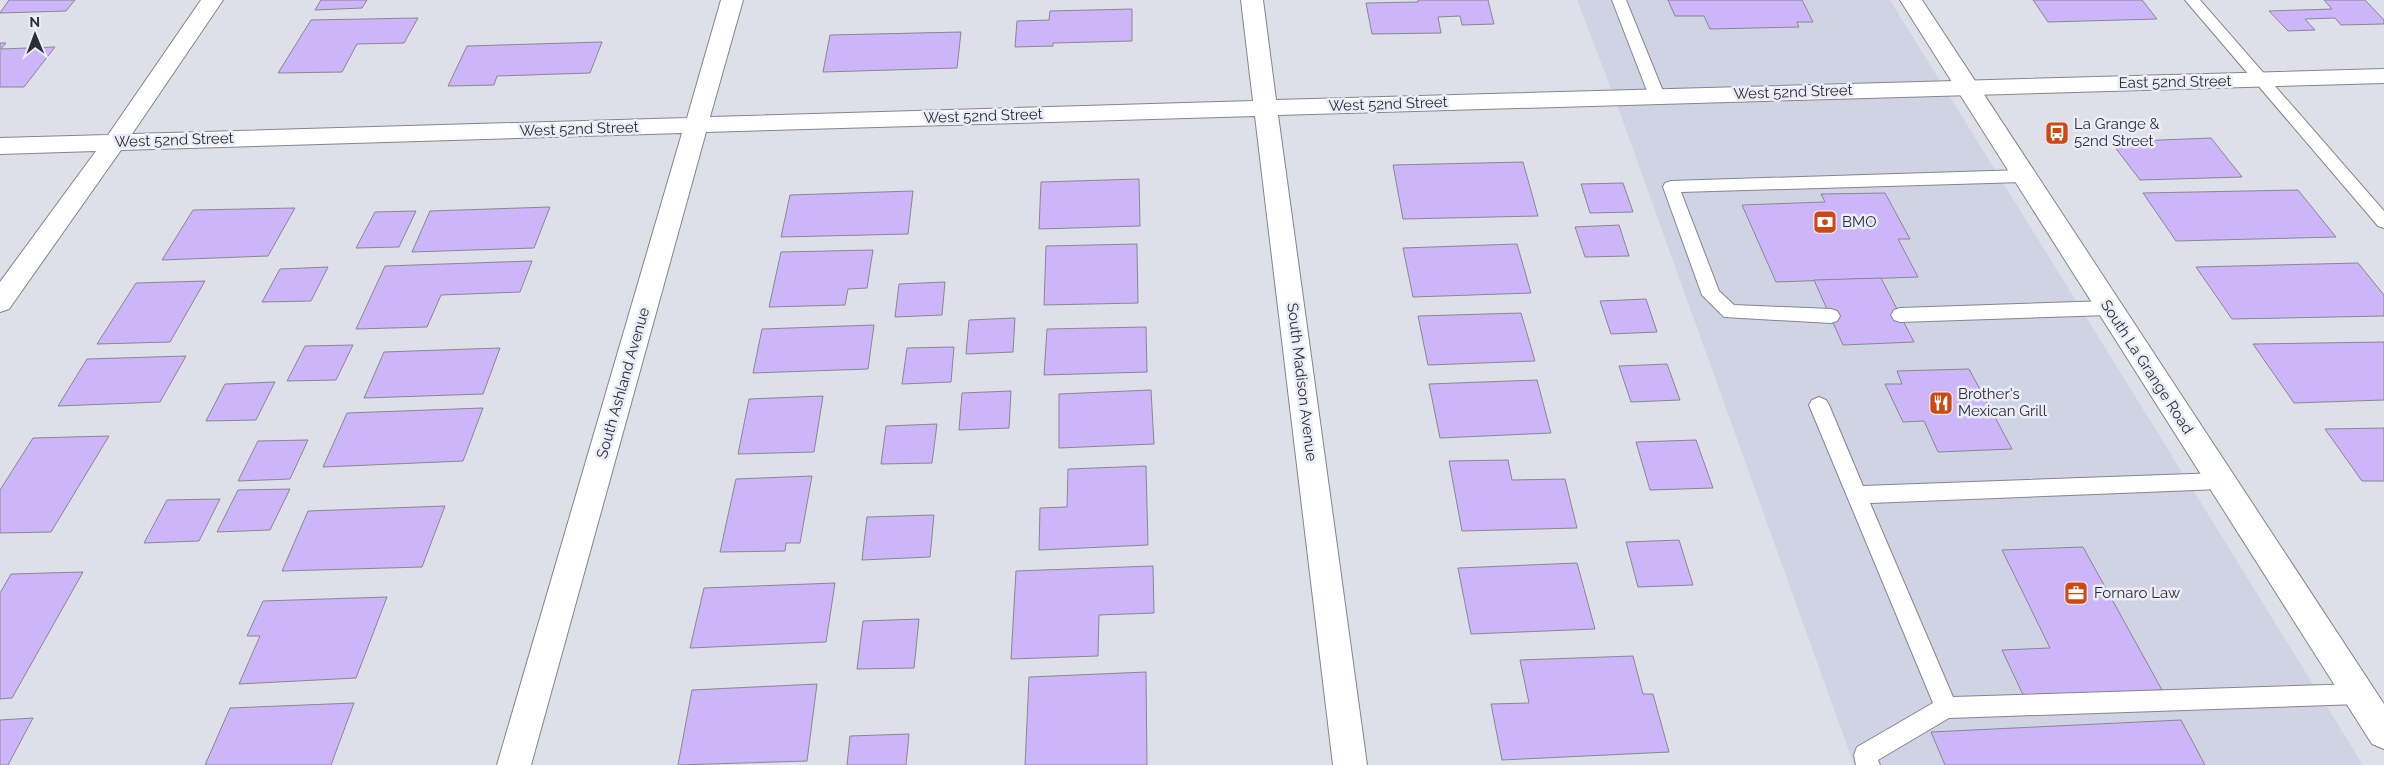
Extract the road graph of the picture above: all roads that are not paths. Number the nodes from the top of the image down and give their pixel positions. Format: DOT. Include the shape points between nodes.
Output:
graph roads {
  1 [pos="212,0"];
  2 [pos="732,0"];
  3 [pos="1252,0"];
  4 [pos="1619,0"];
  5 [pos="1910,0"];
  6 [pos="2192,0"];
  7 [pos="2384,76"];
  8 [pos="2261,80"];
  9 [pos="1967,87"];
  10 [pos="1656,96"];
  11 [pos="1267,108"];
  12 [pos="697,125"];
  13 [pos="115,142"];
  14 [pos="0,146"];
  15 [pos="2023,176"];
  16 [pos="2384,222"];
  17 [pos="0,302"];
  18 [pos="2108,308"];
  19 [pos="1900,315"];
  20 [pos="1830,316"];
  21 [pos="1819,405"];
  22 [pos="2220,481"];
  23 [pos="1857,495"];
  24 [pos="2359,694"];
  25 [pos="1946,708"];
  26 [pos="2384,733"];
  27 [pos="514,765"];
  28 [pos="1350,765"];
  29 [pos="1868,765"];
  1 -- 13 [label="street"];
  2 -- 12 [label="street, South Ashland Avenue"];
  3 -- 11 [label="street, South Madison Avenue"];
  4 -- 10 [label="lane"];
  5 -- 9 [label="street, South La Grange Road"];
  6 -- 8 [label="lane"];
  7 -- 8 [label="street, East 52nd Street"];
  8 -- 9 [label="street, East 52nd Street"];
  8 -- 16 [label="lane"];
  9 -- 10 [label="street, West 52nd Street"];
  9 -- 15 [label="street, South La Grange Road"];
  10 -- 11 [label="street, West 52nd Street"];
  11 -- 12 [label="street, West 52nd Street"];
  11 -- 28 [label="street, South Madison Avenue"];
  12 -- 13 [label="street, West 52nd Street"];
  12 -- 27 [label="street, South Ashland Avenue"];
  13 -- 14 [label="street, West 52nd Street"];
  13 -- 17 [label="street"];
  15 -- 18 [label="street, South La Grange Road"];
  15 -- 20 [label="lane" via="1671,187 1711,294 1730,312"];
  18 -- 19 [label="lane"];
  18 -- 22 [label="street, South La Grange Road"];
  21 -- 23 [label="lane"];
  22 -- 23 [label="lane"];
  22 -- 24 [label="street, South La Grange Road"];
  23 -- 25 [label="lane"];
  24 -- 25 [label="lane"];
  24 -- 26 [label="street, South La Grange Road"];
  25 -- 29 [label="lane" via="1865,755"];
}
